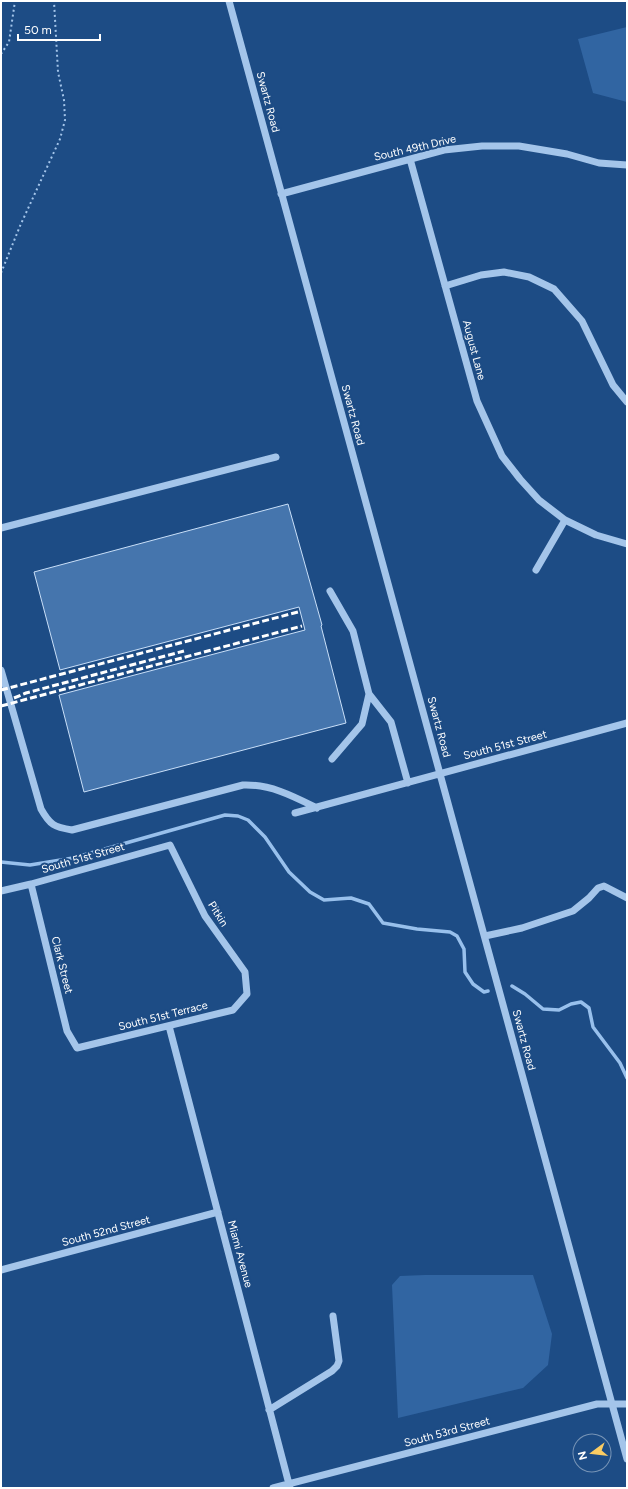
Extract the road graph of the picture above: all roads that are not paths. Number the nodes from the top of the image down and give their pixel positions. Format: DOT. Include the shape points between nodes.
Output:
graph roads {
  1 [pos="229,1"];
  2 [pos="410,159"];
  3 [pos="627,165"];
  4 [pos="281,194"];
  5 [pos="445,286"];
  6 [pos="627,402"];
  7 [pos="276,457"];
  8 [pos="566,520"];
  9 [pos="1,528"];
  10 [pos="627,544"];
  11 [pos="536,570"];
  12 [pos="330,591"];
  13 [pos="1,670"];
  14 [pos="369,694"];
  15 [pos="627,723"];
  16 [pos="332,759"];
  17 [pos="440,774"];
  18 [pos="408,783"];
  19 [pos="317,808"];
  20 [pos="295,813"];
  21 [pos="170,845"];
  22 [pos="30,884"];
  23 [pos="1,891"];
  24 [pos="627,898"];
  25 [pos="485,936"];
  26 [pos="248,994"];
  27 [pos="169,1026"];
  28 [pos="77,1048"];
  29 [pos="218,1212"];
  30 [pos="1,1270"];
  31 [pos="333,1316"];
  32 [pos="627,1404"];
  33 [pos="612,1405"];
  34 [pos="269,1410"];
  35 [pos="627,1459"];
  36 [pos="289,1486"];
  37 [pos="273,1488"];
  1 -- 4 [label="street, Swartz Road"];
  2 -- 3 [label="street, South 49th Drive" via="444,150 519,146 567,154 599,163"];
  2 -- 4 [label="street, South 49th Drive"];
  2 -- 5 [label="street, August Lane"];
  4 -- 17 [label="street, Swartz Road"];
  5 -- 6 [label="street" via="481,275 504,272 529,277 554,289 582,321 613,385"];
  5 -- 8 [label="street, August Lane" via="477,401 502,456 539,500"];
  7 -- 9 [label="street"];
  8 -- 10 [label="street, August Lane" via="596,535"];
  8 -- 11 [label="street"];
  12 -- 14 [label="street" via="353,630"];
  13 -- 19 [label="street" via="41,809 57,828 72,830 254,784 289,794"];
  14 -- 16 [label="street" via="362,724"];
  14 -- 18 [label="street" via="391,722"];
  15 -- 17 [label="street, South 51st Street"];
  17 -- 18 [label="street, South 51st Street"];
  17 -- 25 [label="street, Swartz Road"];
  18 -- 19 [label="street, South 51st Street"];
  19 -- 20 [label="street, South 51st Street"];
  21 -- 22 [label="street, South 51st Street"];
  21 -- 26 [label="street, Pitkin" via="205,916 245,972"];
  22 -- 23 [label="street, South 51st Street"];
  22 -- 28 [label="street, Clark Street" via="67,1031"];
  24 -- 25 [label="street" via="604,886 598,888 573,911 522,928"];
  25 -- 33 [label="street, Swartz Road"];
  26 -- 27 [label="street, South 51st Terrace" via="233,1010"];
  27 -- 28 [label="street, South 51st Terrace"];
  27 -- 29 [label="street, Miami Avenue"];
  29 -- 30 [label="street, South 52nd Street"];
  29 -- 34 [label="street, Miami Avenue"];
  31 -- 34 [label="street" via="339,1360 337,1366"];
  32 -- 33 [label="street, South 53rd Street"];
  33 -- 35 [label="street, Swartz Road"];
  33 -- 36 [label="street, South 53rd Street" via="597,1404"];
  34 -- 36 [label="street, Miami Avenue"];
  36 -- 37 [label="street, South 53rd Street"];
}
